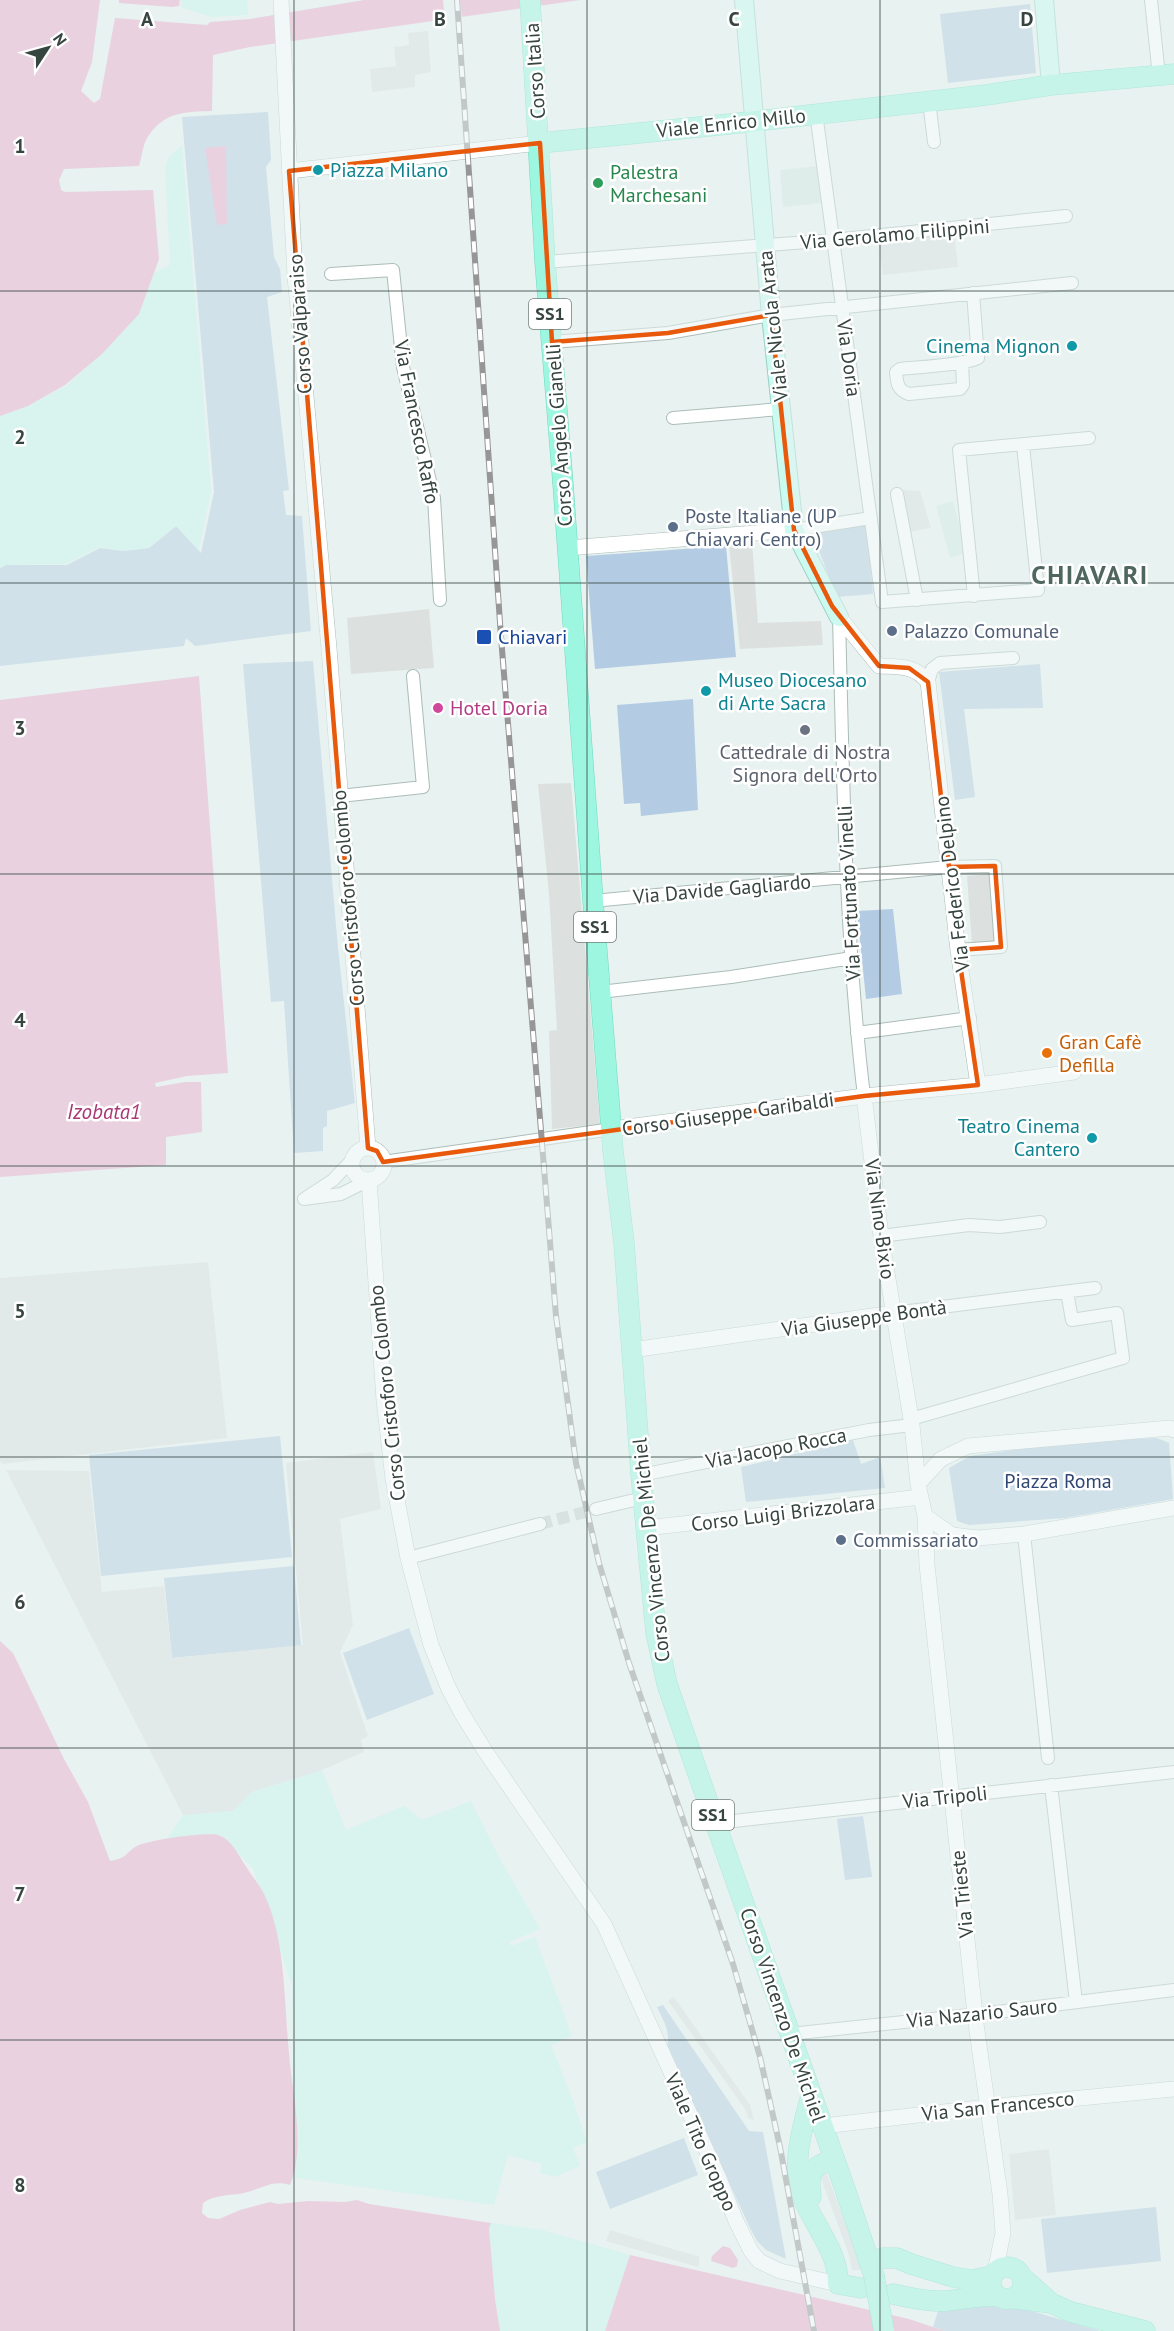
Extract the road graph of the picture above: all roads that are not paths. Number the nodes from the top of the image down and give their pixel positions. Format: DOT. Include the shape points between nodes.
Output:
graph roads {
  1 [pos="744,0"];
  2 [pos="1044,0"];
  3 [pos="1151,0"];
  4 [pos="530,4"];
  5 [pos="281,5"];
  6 [pos="1166,75"];
  7 [pos="1051,85"];
  8 [pos="929,101"];
  9 [pos="816,113"];
  10 [pos="755,121"];
  11 [pos="934,142"];
  12 [pos="540,143"];
  13 [pos="289,171"];
  14 [pos="1066,216"];
  15 [pos="834,240"];
  16 [pos="765,246"];
  17 [pos="545,262"];
  18 [pos="331,274"];
  19 [pos="1072,283"];
  20 [pos="972,293"];
  21 [pos="843,307"];
  22 [pos="771,315"];
  23 [pos="552,342"];
  24 [pos="962,362"];
  25 [pos="781,409"];
  26 [pos="673,418"];
  27 [pos="1089,438"];
  28 [pos="1023,445"];
  29 [pos="897,494"];
  30 [pos="871,518"];
  31 [pos="794,530"];
  32 [pos="568,548"];
  33 [pos="974,596"];
  34 [pos="440,600"];
  35 [pos="917,600"];
  36 [pos="839,617"];
  37 [pos="329,648"];
  38 [pos="1013,658"];
  39 [pos="413,676"];
  40 [pos="928,682"];
  41 [pos="340,796"];
  42 [pos="949,867"];
  43 [pos="846,878"];
  44 [pos="593,901"];
  45 [pos="958,950"];
  46 [pos="852,958"];
  47 [pos="600,992"];
  48 [pos="970,1018"];
  49 [pos="856,1033"];
  50 [pos="1074,1072"];
  51 [pos="978,1085"];
  52 [pos="864,1096"];
  53 [pos="612,1129"];
  54 [pos="368,1148"];
  55 [pos="352,1160"];
  56 [pos="383,1162"];
  57 [pos="369,1180"];
  58 [pos="1040,1222"];
  59 [pos="881,1236"];
  60 [pos="1095,1288"];
  61 [pos="1067,1292"];
  62 [pos="893,1313"];
  63 [pos="632,1350"];
  64 [pos="911,1422"];
  65 [pos="1174,1430"];
  66 [pos="641,1475"];
  67 [pos="919,1491"];
  68 [pos="644,1498"];
  69 [pos="1174,1508"];
  70 [pos="597,1509"];
  71 [pos="925,1516"];
  72 [pos="540,1524"];
  73 [pos="646,1528"];
  74 [pos="1024,1534"];
  75 [pos="408,1558"];
  76 [pos="1048,1758"];
  77 [pos="1174,1772"];
  78 [pos="1051,1785"];
  79 [pos="952,1797"];
  80 [pos="716,1823"];
  81 [pos="615,1945"];
  82 [pos="1174,1990"];
  83 [pos="1076,2002"];
  84 [pos="975,2014"];
  85 [pos="790,2034"];
  86 [pos="1174,2089"];
  87 [pos="811,2095"];
  88 [pos="987,2106"];
  89 [pos="823,2126"];
  90 [pos="834,2159"];
  91 [pos="810,2208"];
  92 [pos="993,2274"];
  93 [pos="869,2275"];
  94 [pos="1023,2278"];
  95 [pos="838,2284"];
  96 [pos="893,2294"];
  97 [pos="1004,2297"];
  98 [pos="1051,2303"];
  99 [pos="884,2331"];
  100 [pos="1145,2331"];
  1 -- 10 [label="main road, Viale Nicola Arata"];
  2 -- 7 [label="main road"];
  3 -- 6 [label="street"];
  4 -- 12 [label="main road, Corso Italia / SS1"];
  5 -- 13 [label="street, Corso Valparaiso"];
  6 -- 7 [label="main road, Viale Enrico Millo"];
  7 -- 8 [label="main road, Viale Enrico Millo"];
  8 -- 9 [label="main road, Viale Enrico Millo"];
  8 -- 11 [label="street"];
  9 -- 10 [label="main road, Viale Enrico Millo"];
  9 -- 15 [label="street, Via Doria"];
  10 -- 12 [label="main road, Viale Enrico Millo"];
  10 -- 16 [label="main road, Viale Nicola Arata"];
  12 -- 13 [label="street, Viale Enrico Millo"];
  12 -- 17 [label="main road, Corso Angelo Gianelli / SS1"];
  13 -- 37 [label="street, Corso Valparaiso"];
  14 -- 15 [label="street, Via Gerolamo Filippini"];
  15 -- 16 [label="street, Via Gerolamo Filippini"];
  15 -- 21 [label="street, Via Doria"];
  16 -- 17 [label="street, Via Gerolamo Filippini"];
  16 -- 22 [label="main road, Viale Nicola Arata"];
  17 -- 23 [label="main road, Corso Angelo Gianelli / SS1"];
  18 -- 34 [label="street, Via Francesco Raffo" via="393,270 403,367 434,498"];
  19 -- 20 [label="street"];
  20 -- 21 [label="street"];
  20 -- 24 [label="street" via="978,355 975,360"];
  21 -- 22 [label="street"];
  21 -- 30 [label="street, Via Doria"];
  22 -- 23 [label="street" via="669,333"];
  22 -- 25 [label="main road, Viale Nicola Arata"];
  23 -- 32 [label="main road, Corso Angelo Gianelli / SS1"];
  24 -- 24 [label="street" via="900,369 896,372 898,386 909,394 960,389"];
  25 -- 26 [label="street"];
  25 -- 31 [label="main road, Viale Nicola Arata"];
  27 -- 28 [label="street"];
  28 -- 33 [label="street" via="1038,590"];
  28 -- 33 [label="street" via="959,450"];
  29 -- 35 [label="street"];
  30 -- 31 [label="street"];
  30 -- 35 [label="street, Via Doria" via="882,602"];
  31 -- 32 [label="street"];
  31 -- 36 [label="main road"];
  32 -- 44 [label="main road, SS1"];
  33 -- 35 [label="street"];
  36 -- 40 [label="street" via="879,666 909,668 921,672"];
  36 -- 43 [label="street, Via Fortunato Vinelli"];
  37 -- 41 [label="street, Corso Cristoforo Colombo"];
  38 -- 40 [label="street" via="940,663 932,669"];
  39 -- 41 [label="street" via="423,788"];
  40 -- 42 [label="street, Via Federico Delpino"];
  41 -- 54 [label="street, Corso Cristoforo Colombo"];
  42 -- 43 [label="street, Via Davide Gagliardo"];
  42 -- 45 [label="street, Via Federico Delpino"];
  42 -- 45 [label="street, Via Davide Gagliardo" via="995,866 1001,947"];
  43 -- 44 [label="street, Via Davide Gagliardo"];
  43 -- 46 [label="street, Via Fortunato Vinelli"];
  44 -- 47 [label="main road, SS1"];
  45 -- 48 [label="street, Via Federico Delpino"];
  46 -- 47 [label="street"];
  46 -- 49 [label="street, Via Fortunato Vinelli"];
  47 -- 53 [label="main road, SS1"];
  48 -- 49 [label="street"];
  48 -- 51 [label="street, Via Federico Delpino"];
  49 -- 52 [label="street, Via Fortunato Vinelli"];
  50 -- 51 [label="street, Corso Giuseppe Garibaldi"];
  51 -- 52 [label="street, Corso Giuseppe Garibaldi"];
  52 -- 53 [label="street, Corso Giuseppe Garibaldi"];
  52 -- 59 [label="street, Via Nino Bixio"];
  53 -- 56 [label="street, Corso Giuseppe Garibaldi"];
  53 -- 63 [label="main road, Corso Vincenzo De Michiel / SS1"];
  54 -- 55 [label="street" via="358,1151"];
  54 -- 56 [label="street" via="377,1151"];
  55 -- 57 [label="street" via="356,1175"];
  55 -- 57 [label="street" via="333,1180 304,1198 341,1194"];
  56 -- 57 [label="street" via="378,1176"];
  57 -- 75 [label="street, Corso Cristoforo Colombo" via="384,1400"];
  58 -- 59 [label="street" via="1000,1227 969,1225"];
  59 -- 62 [label="street, Via Nino Bixio"];
  60 -- 61 [label="street, Via Giuseppe Bontà"];
  61 -- 62 [label="street, Via Giuseppe Bontà"];
  61 -- 64 [label="street, Via Jacopo Rocca" via="1072,1320 1117,1314 1123,1358"];
  62 -- 63 [label="street, Via Giuseppe Bontà"];
  62 -- 64 [label="street, Via Nino Bixio"];
  63 -- 66 [label="main road, Corso Vincenzo De Michiel / SS1"];
  64 -- 66 [label="street, Via Jacopo Rocca"];
  64 -- 67 [label="street, Via Nino Bixio"];
  65 -- 67 [label="street" via="968,1446 941,1458"];
  66 -- 68 [label="main road, Corso Vincenzo De Michiel / SS1"];
  67 -- 71 [label="street"];
  67 -- 73 [label="street, Corso Luigi Brizzolara"];
  68 -- 70 [label="street"];
  68 -- 73 [label="main road, Corso Vincenzo De Michiel / SS1"];
  69 -- 74 [label="street"];
  71 -- 74 [label="street" via="952,1535 978,1538"];
  71 -- 79 [label="street, Via Trieste"];
  72 -- 75 [label="street"];
  73 -- 80 [label="main road, Corso Vincenzo De Michiel / SS1" via="660,1660"];
  74 -- 76 [label="street"];
  75 -- 81 [label="street, Corso Cristoforo Colombo" via="431,1645 460,1712 575,1879"];
  77 -- 78 [label="street, Via Tripoli"];
  78 -- 79 [label="street, Via Tripoli"];
  78 -- 83 [label="street"];
  79 -- 80 [label="street, Via Tripoli"];
  79 -- 84 [label="street, Via Trieste"];
  80 -- 85 [label="main road, Corso Vincenzo De Michiel / SS1"];
  81 -- 95 [label="street, Viale Tito Groppo" via="751,2250 759,2261 780,2271"];
  82 -- 83 [label="street, Via Nazario Sauro"];
  83 -- 84 [label="street, Via Nazario Sauro"];
  84 -- 85 [label="street, Via Nazario Sauro"];
  84 -- 88 [label="street, Via Trieste"];
  85 -- 87 [label="main road, Corso Vincenzo De Michiel / SS1"];
  86 -- 88 [label="street, Via San Francesco"];
  87 -- 89 [label="main road, Corso Vincenzo De Michiel / SS1"];
  87 -- 91 [label="main road" via="800,2140 798,2174"];
  88 -- 89 [label="street, Via San Francesco"];
  88 -- 92 [label="street, Via Trieste" via="1003,2233"];
  89 -- 90 [label="main road, Corso Vincenzo De Michiel / SS1"];
  90 -- 91 [label="main road" via="810,2172"];
  90 -- 93 [label="main road, Corso Vincenzo De Michiel / SS1"];
  91 -- 95 [label="main road" via="834,2260"];
  92 -- 93 [label="main road, Viale Tito Groppo" via="972,2280 897,2258 883,2258"];
  92 -- 94 [label="main road" via="1009,2266"];
  92 -- 97 [label="main road" via="991,2284"];
  93 -- 95 [label="main road, Viale Tito Groppo"];
  93 -- 99 [label="main road, Corso Vincenzo De Michiel / SS1, bridge"];
  94 -- 97 [label="main road" via="1021,2291"];
  94 -- 98 [label="main road"];
  96 -- 97 [label="main road" via="945,2301 976,2295"];
  97 -- 98 [label="main road"];
  98 -- 100 [label="main road"];
}
